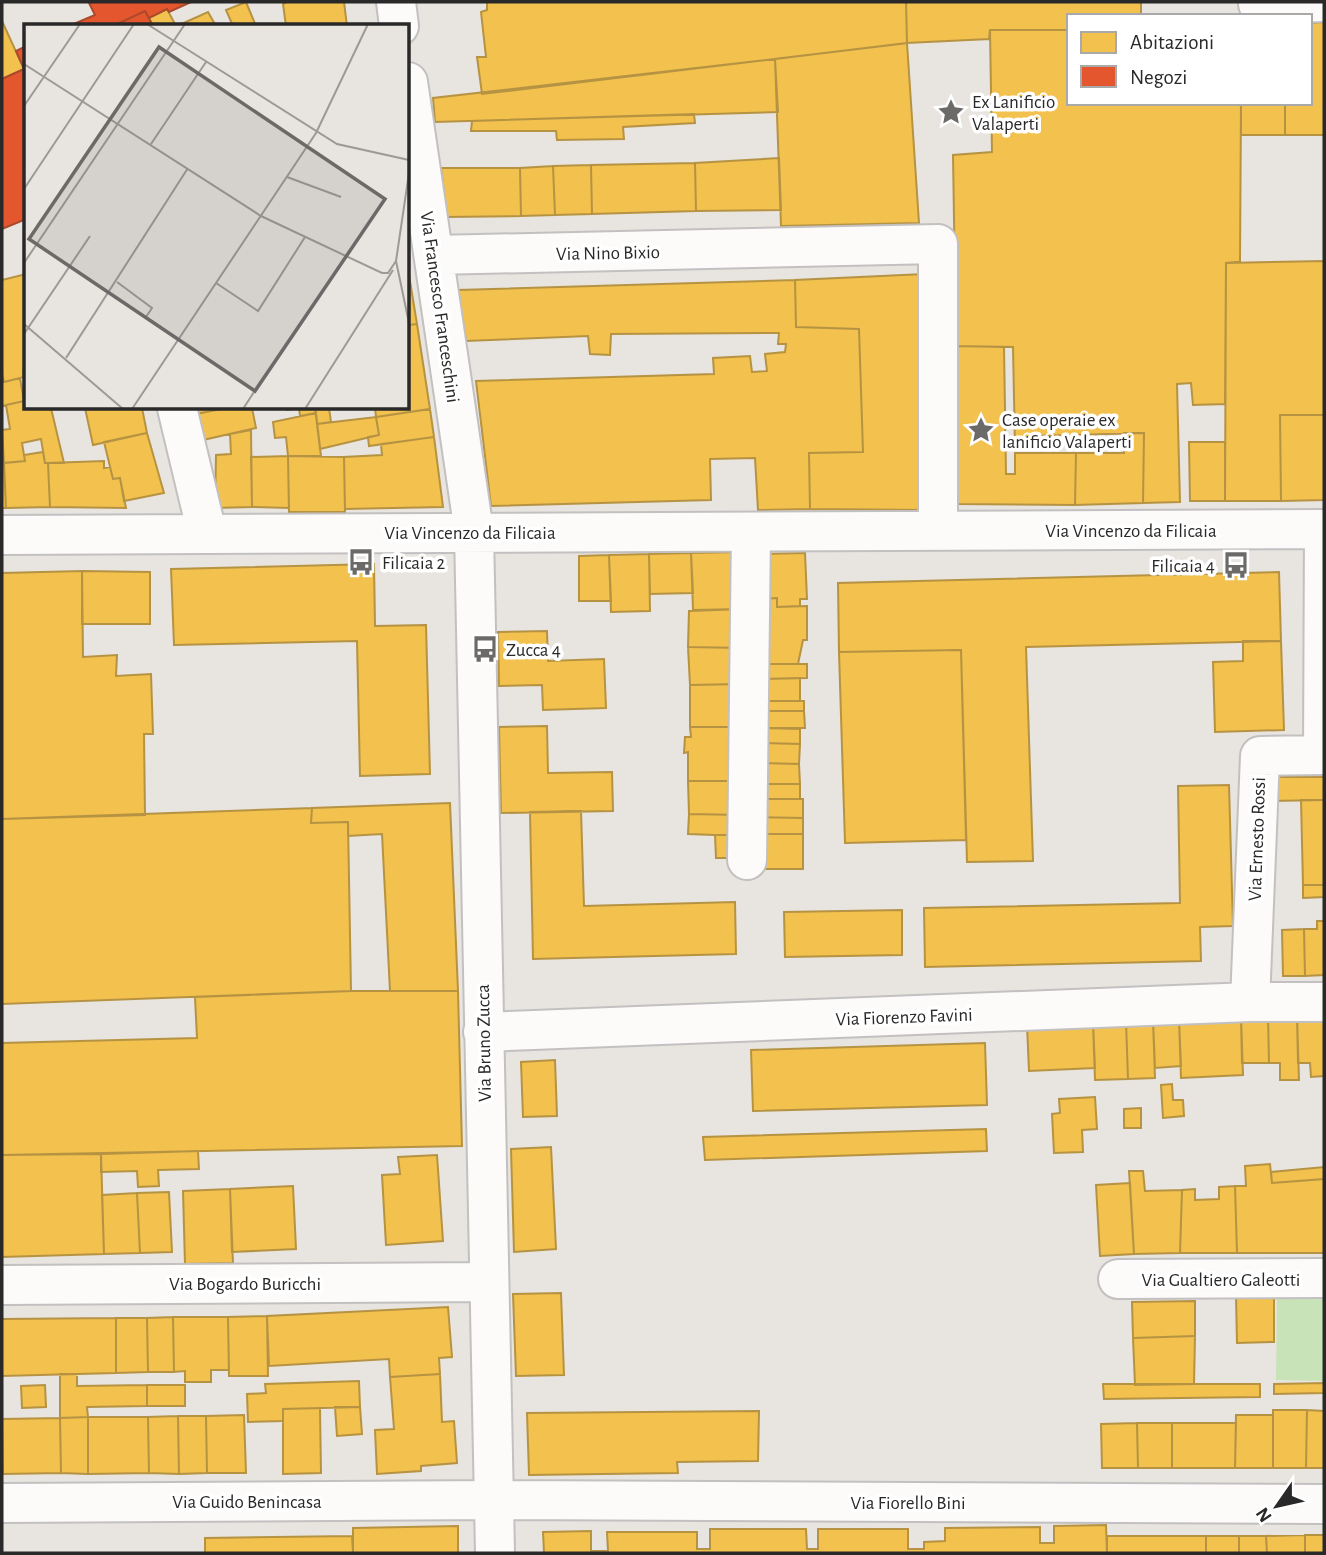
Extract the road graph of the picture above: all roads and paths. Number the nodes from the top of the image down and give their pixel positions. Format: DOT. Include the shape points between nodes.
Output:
graph roads {
  1 [pos="396,2"];
  2 [pos="1324,2"];
  3 [pos="1258,4"];
  4 [pos="399,24"];
  5 [pos="410,95"];
  6 [pos="434,256"];
  7 [pos="177,410"];
  8 [pos="1324,529"];
  9 [pos="751,531"];
  10 [pos="938,531"];
  11 [pos="474,532"];
  12 [pos="207,533"];
  13 [pos="2,535"];
  14 [pos="747,860"];
  15 [pos="1250,1002"];
  16 [pos="1324,1002"];
  17 [pos="483,1032"];
  18 [pos="1324,1278"];
  19 [pos="1118,1279"];
  20 [pos="488,1282"];
  21 [pos="2,1285"];
  22 [pos="492,1500"];
  23 [pos="2,1503"];
  24 [pos="1324,1504"];
  25 [pos="495,1553"];
  1 -- 4 [label="street"];
  2 -- 3 [label="street"];
  5 -- 6 [label="street, Via Francesco Franceschini"];
  6 -- 10 [label="street, Via Nino Bixio" via="938,244"];
  6 -- 11 [label="street, Via Francesco Franceschini"];
  7 -- 12 [label="street"];
  8 -- 10 [label="street, Via Vincenzo da Filicaia"];
  8 -- 15 [label="street, Via Ernesto Rossi" via="1323,755 1260,756"];
  9 -- 10 [label="street, Via Vincenzo da Filicaia"];
  9 -- 11 [label="street, Via Vincenzo da Filicaia"];
  9 -- 14 [label="street"];
  11 -- 12 [label="street, Via Vincenzo da Filicaia"];
  11 -- 17 [label="street, Via Bruno Zucca"];
  12 -- 13 [label="street, Via Vincenzo da Filicaia"];
  15 -- 16 [label="street, Via Fiorenzo Favini"];
  15 -- 17 [label="street, Via Fiorenzo Favini"];
  17 -- 20 [label="street, Via Bruno Zucca"];
  18 -- 19 [label="street, Via Gualtiero Galeotti"];
  20 -- 21 [label="street, Via Bogardo Buricchi"];
  20 -- 22 [label="street, Via Bruno Zucca"];
  22 -- 23 [label="street, Via Guido Benincasa"];
  22 -- 24 [label="street, Via Fiorello Bini"];
  22 -- 25 [label="street, Via Bruno Zucca"];
}
